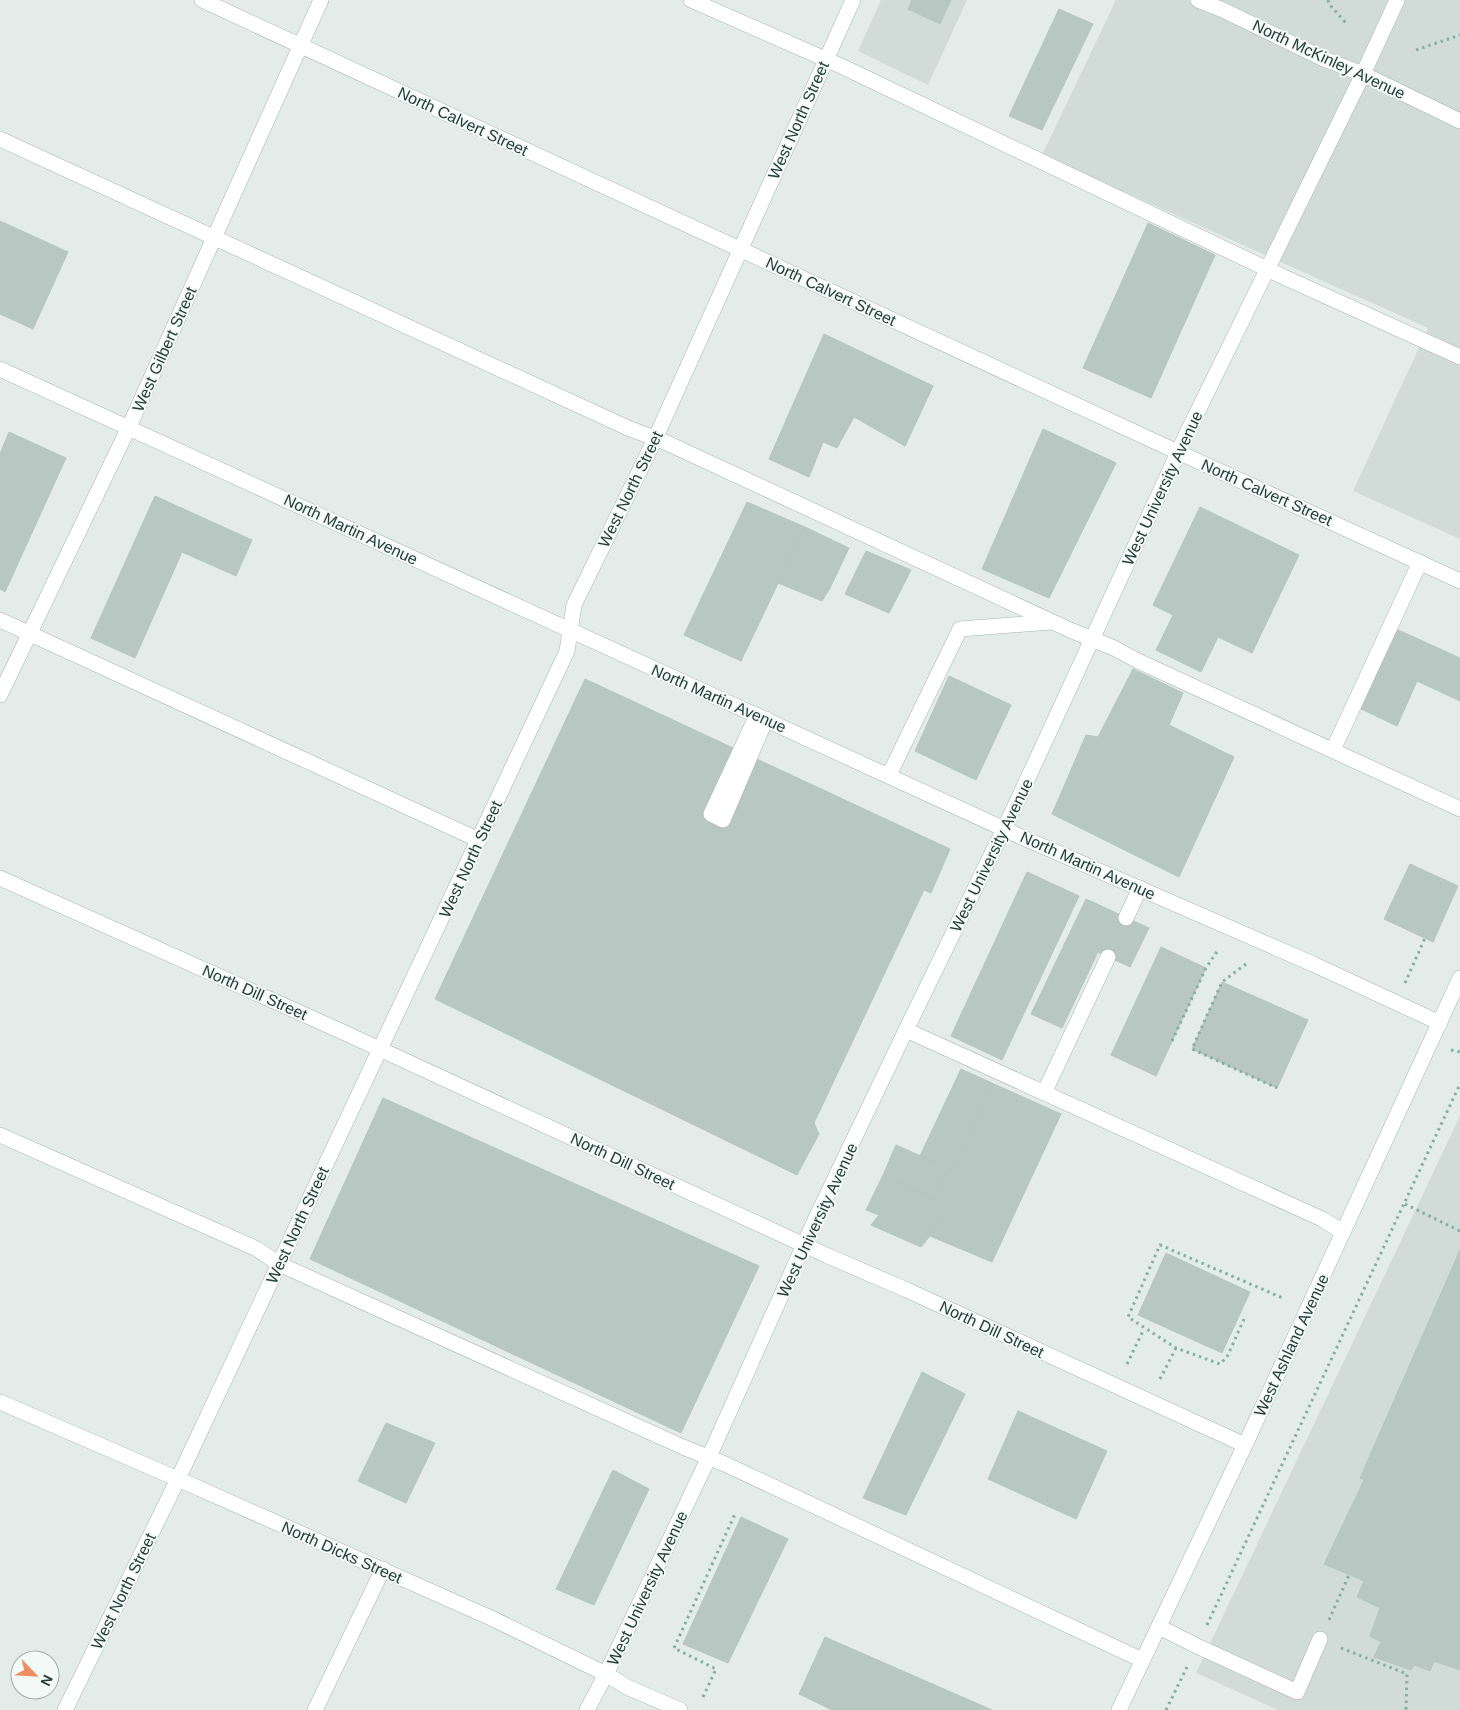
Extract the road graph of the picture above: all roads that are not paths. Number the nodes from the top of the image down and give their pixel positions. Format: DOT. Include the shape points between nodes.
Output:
graph roads {
  1 [pos="202,0"];
  2 [pos="321,0"];
  3 [pos="691,0"];
  4 [pos="854,0"];
  5 [pos="1198,0"];
  6 [pos="1397,0"];
  7 [pos="301,47"];
  8 [pos="825,60"];
  9 [pos="1363,74"];
  10 [pos="1460,120"];
  11 [pos="0,139"];
  12 [pos="214,238"];
  13 [pos="740,248"];
  14 [pos="1268,268"];
  15 [pos="1460,357"];
  16 [pos="0,369"];
  17 [pos="129,427"];
  18 [pos="655,439"];
  19 [pos="1180,452"];
  20 [pos="1420,562"];
  21 [pos="1460,581"];
  22 [pos="0,620"];
  23 [pos="1053,622"];
  24 [pos="571,631"];
  25 [pos="29,633"];
  26 [pos="1091,639"];
  27 [pos="0,695"];
  28 [pos="762,717"];
  29 [pos="1333,750"];
  30 [pos="889,775"];
  31 [pos="1460,809"];
  32 [pos="1004,828"];
  33 [pos="479,840"];
  34 [pos="0,878"];
  35 [pos="1140,888"];
  36 [pos="1126,918"];
  37 [pos="1108,957"];
  38 [pos="1460,978"];
  39 [pos="1440,1023"];
  40 [pos="906,1030"];
  41 [pos="379,1049"];
  42 [pos="1044,1093"];
  43 [pos="0,1135"];
  44 [pos="1343,1232"];
  45 [pos="805,1245"];
  46 [pos="279,1264"];
  47 [pos="0,1402"];
  48 [pos="1245,1445"];
  49 [pos="709,1457"];
  50 [pos="178,1479"];
  51 [pos="383,1570"];
  52 [pos="1159,1627"];
  53 [pos="1320,1639"];
  54 [pos="1142,1660"];
  55 [pos="606,1674"];
  56 [pos="65,1710"];
  57 [pos="315,1710"];
  58 [pos="587,1710"];
  59 [pos="680,1710"];
  60 [pos="1119,1710"];
  1 -- 7 [label="street, North Calvert Street"];
  2 -- 7 [label="street, West Gilbert Street"];
  3 -- 8 [label="street"];
  4 -- 8 [label="street, West North Street"];
  5 -- 9 [label="street, North McKinley Avenue"];
  6 -- 9 [label="street, West University Avenue"];
  7 -- 12 [label="street, West Gilbert Street"];
  7 -- 13 [label="street, North Calvert Street"];
  8 -- 13 [label="street, West North Street"];
  8 -- 14 [label="street"];
  9 -- 10 [label="street, North McKinley Avenue"];
  9 -- 14 [label="street, West University Avenue"];
  11 -- 12 [label="street"];
  12 -- 17 [label="street, West Gilbert Street"];
  12 -- 18 [label="street"];
  13 -- 18 [label="street, West North Street"];
  13 -- 19 [label="street, North Calvert Street"];
  14 -- 15 [label="street"];
  14 -- 19 [label="street, West University Avenue"];
  16 -- 17 [label="street, North Martin Avenue"];
  17 -- 24 [label="street, North Martin Avenue"];
  17 -- 25 [label="street, West Gilbert Street"];
  18 -- 23 [label="street"];
  18 -- 24 [label="street, West North Street" via="574,605"];
  19 -- 20 [label="street, North Calvert Street"];
  19 -- 26 [label="street, West University Avenue"];
  20 -- 21 [label="street, North Calvert Street"];
  20 -- 29 [label="street"];
  22 -- 25 [label="street"];
  23 -- 26 [label="street"];
  23 -- 30 [label="street" via="960,629"];
  24 -- 28 [label="street, North Martin Avenue"];
  24 -- 33 [label="street, West North Street" via="567,651"];
  25 -- 27 [label="street, West Gilbert Street"];
  25 -- 33 [label="street"];
  26 -- 29 [label="street"];
  26 -- 32 [label="street, West University Avenue"];
  28 -- 28 [label="street" via="710,814 723,820"];
  28 -- 30 [label="street, North Martin Avenue"];
  29 -- 31 [label="street"];
  30 -- 32 [label="street, North Martin Avenue"];
  32 -- 35 [label="street, North Martin Avenue"];
  32 -- 40 [label="street, West University Avenue"];
  33 -- 41 [label="street, West North Street"];
  34 -- 41 [label="street, North Dill Street"];
  35 -- 36 [label="street"];
  35 -- 39 [label="street, North Martin Avenue"];
  37 -- 42 [label="street"];
  38 -- 39 [label="street, West Ashland Avenue"];
  39 -- 44 [label="street, West Ashland Avenue"];
  40 -- 42 [label="street"];
  40 -- 45 [label="street, West University Avenue"];
  41 -- 45 [label="street, North Dill Street"];
  41 -- 46 [label="street, West North Street"];
  42 -- 44 [label="street" via="1322,1219"];
  43 -- 46 [label="street" via="257,1249"];
  44 -- 48 [label="street, West Ashland Avenue"];
  45 -- 48 [label="street, North Dill Street"];
  45 -- 49 [label="street, West University Avenue"];
  46 -- 49 [label="street"];
  46 -- 50 [label="street, West North Street"];
  47 -- 50 [label="street, North Dicks Street"];
  48 -- 52 [label="street, West Ashland Avenue"];
  49 -- 54 [label="street"];
  49 -- 55 [label="street, West University Avenue"];
  50 -- 51 [label="street, North Dicks Street"];
  50 -- 56 [label="street, West North Street"];
  51 -- 55 [label="street, North Dicks Street"];
  51 -- 57 [label="street"];
  52 -- 53 [label="street" via="1297,1692"];
  52 -- 54 [label="street, West Ashland Avenue"];
  54 -- 60 [label="street, West Ashland Avenue"];
  55 -- 58 [label="street, West University Avenue"];
  55 -- 59 [label="street, North Dicks Street" via="627,1687"];
}
